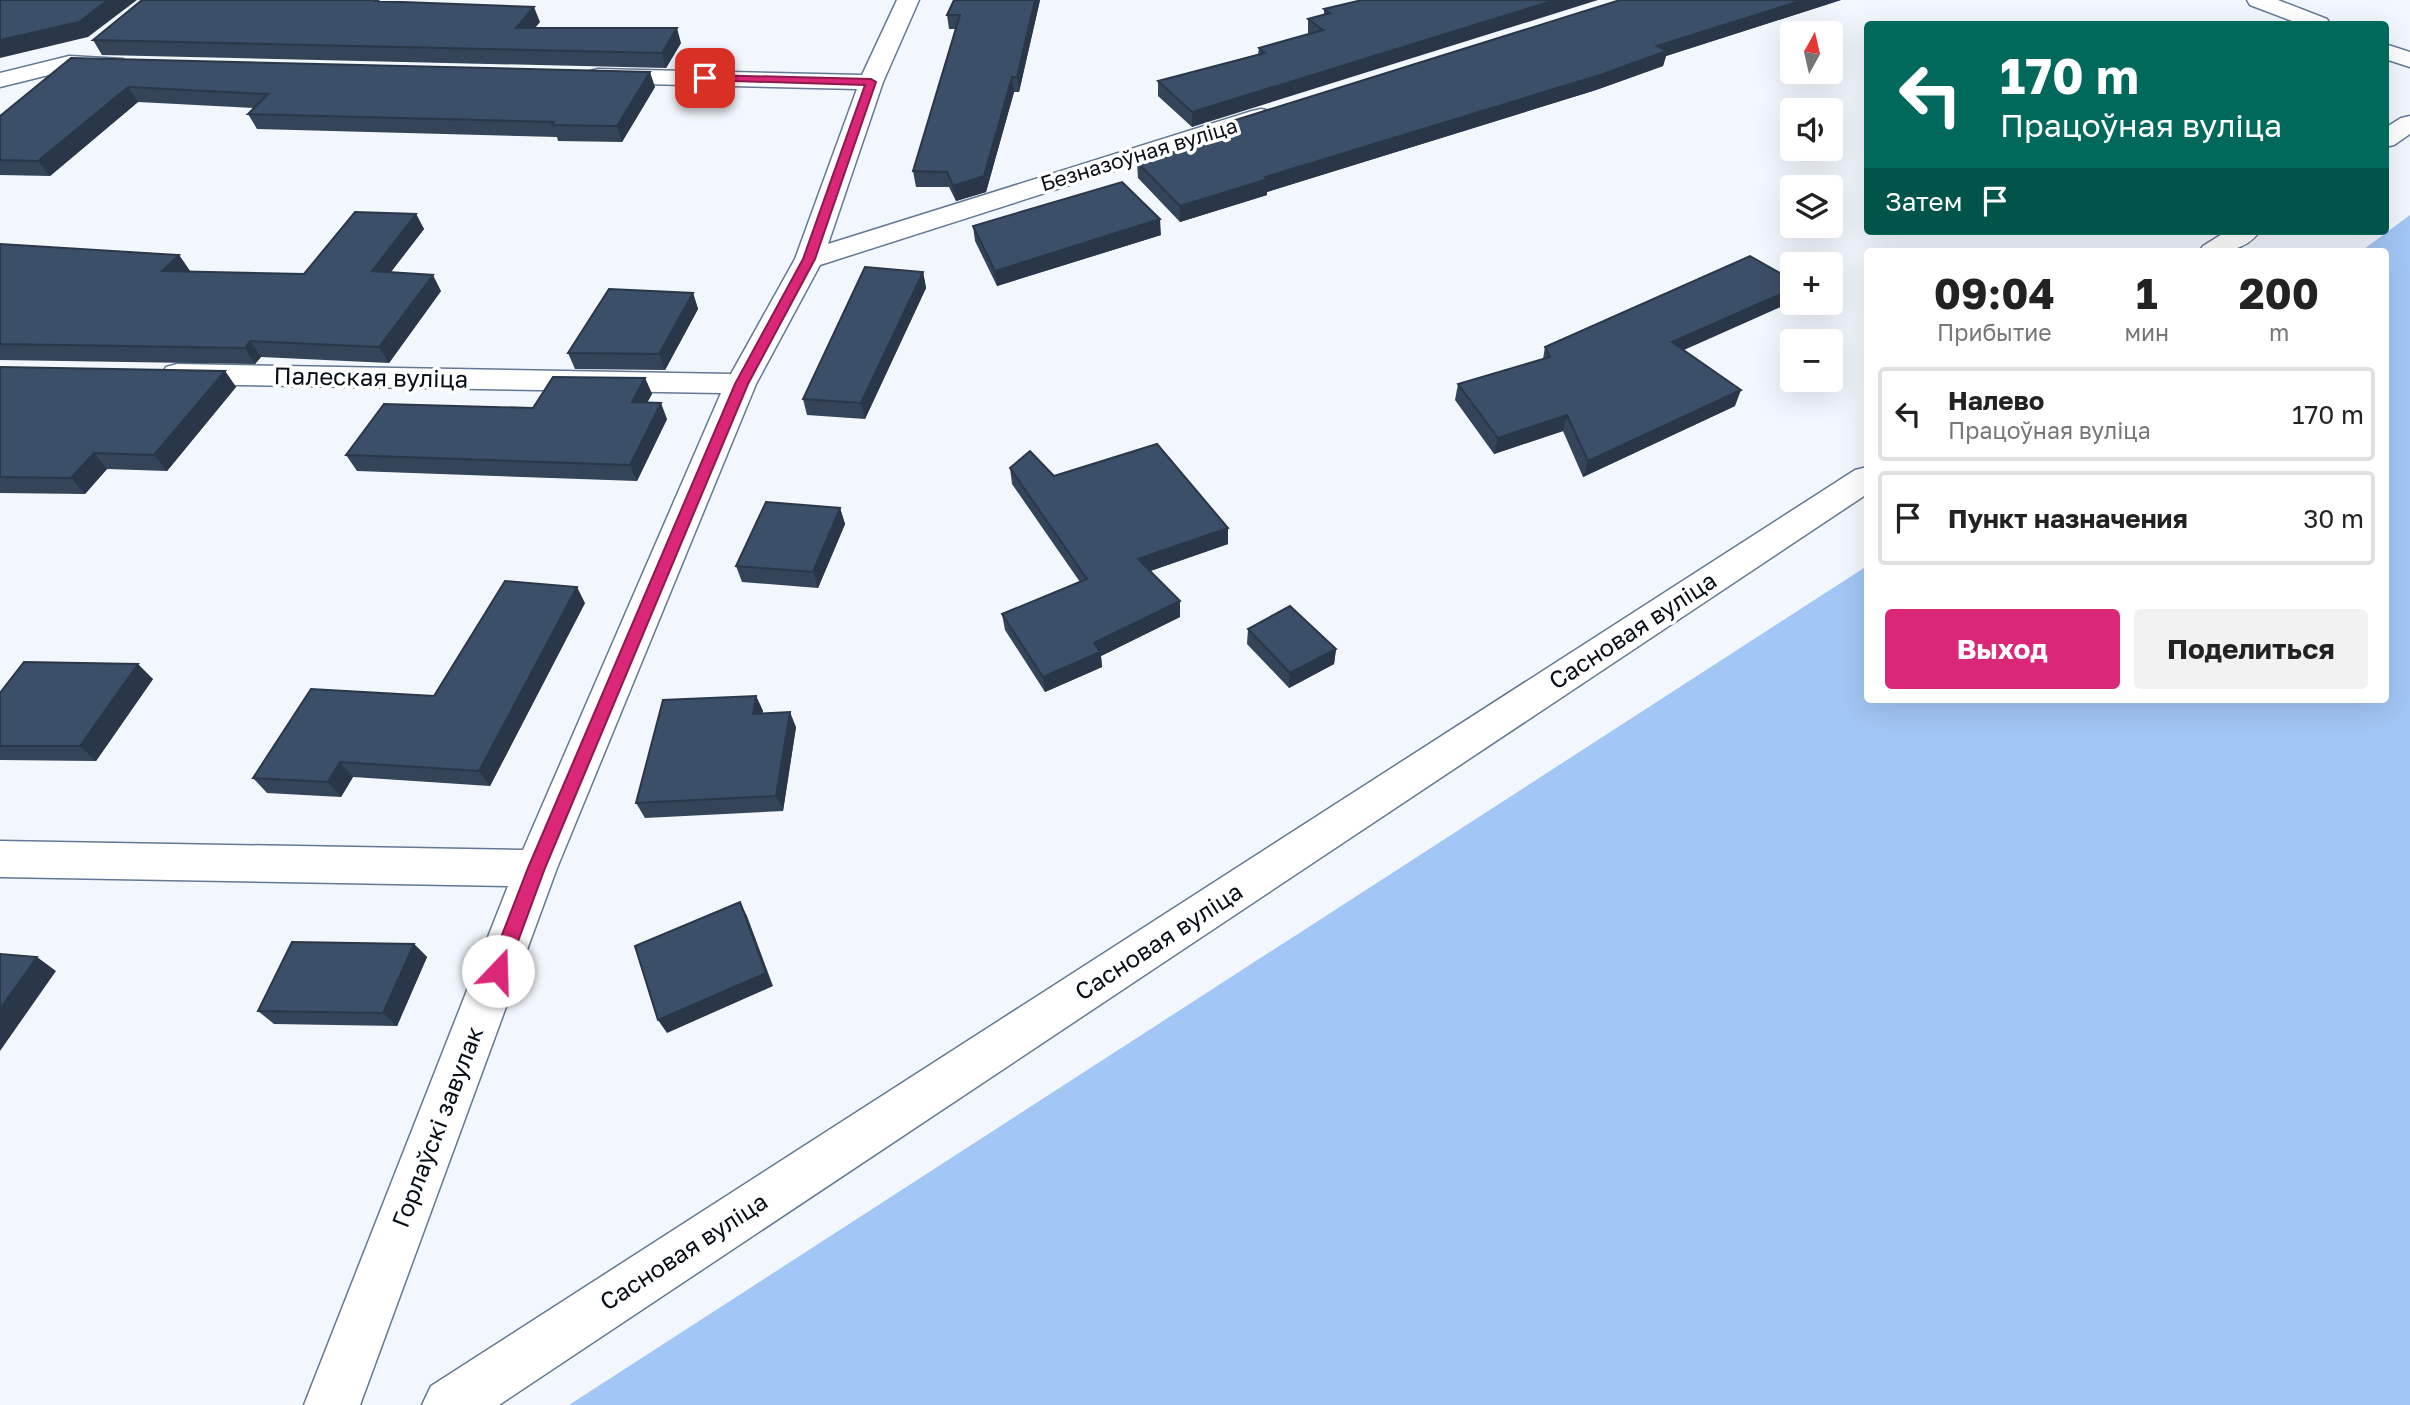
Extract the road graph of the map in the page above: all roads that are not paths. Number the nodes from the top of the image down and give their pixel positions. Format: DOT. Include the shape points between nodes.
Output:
graph roads {
  1 [pos="908,0"];
  2 [pos="2258,0"];
  3 [pos="2311,21"];
  4 [pos="101,39"];
  5 [pos="2389,53"];
  6 [pos="2410,61"];
  7 [pos="69,63"];
  8 [pos="138,65"];
  9 [pos="580,75"];
  10 [pos="0,80"];
  11 [pos="871,82"];
  12 [pos="30,95"];
  13 [pos="1286,108"];
  14 [pos="2410,124"];
  15 [pos="2389,137"];
  16 [pos="2240,235"];
  17 [pos="2219,248"];
  18 [pos="809,259"];
  19 [pos="154,374"];
  20 [pos="741,384"];
  21 [pos="1864,480"];
  22 [pos="0,859"];
  23 [pos="536,868"];
  24 [pos="332,1405"];
  25 [pos="450,1405"];
  1 -- 11 [label="street, Горлаўскі завулак"];
  2 -- 3 [label="street"];
  4 -- 7 [label="street"];
  5 -- 6 [label="street"];
  7 -- 8 [label="street"];
  7 -- 10 [label="street"];
  7 -- 12 [label="street"];
  9 -- 11 [label="street"];
  11 -- 18 [label="street, Горлаўскі завулак"];
  13 -- 18 [label="street, Безназоўная вуліца"];
  14 -- 15 [label="street"];
  16 -- 17 [label="street"];
  18 -- 20 [label="street, Горлаўскі завулак"];
  19 -- 20 [label="street, Палеская вуліца"];
  20 -- 23 [label="street, Горлаўскі завулак"];
  21 -- 25 [label="street, Сасновая вуліца"];
  22 -- 23 [label="street"];
  23 -- 24 [label="street, Горлаўскі завулак"];
}
